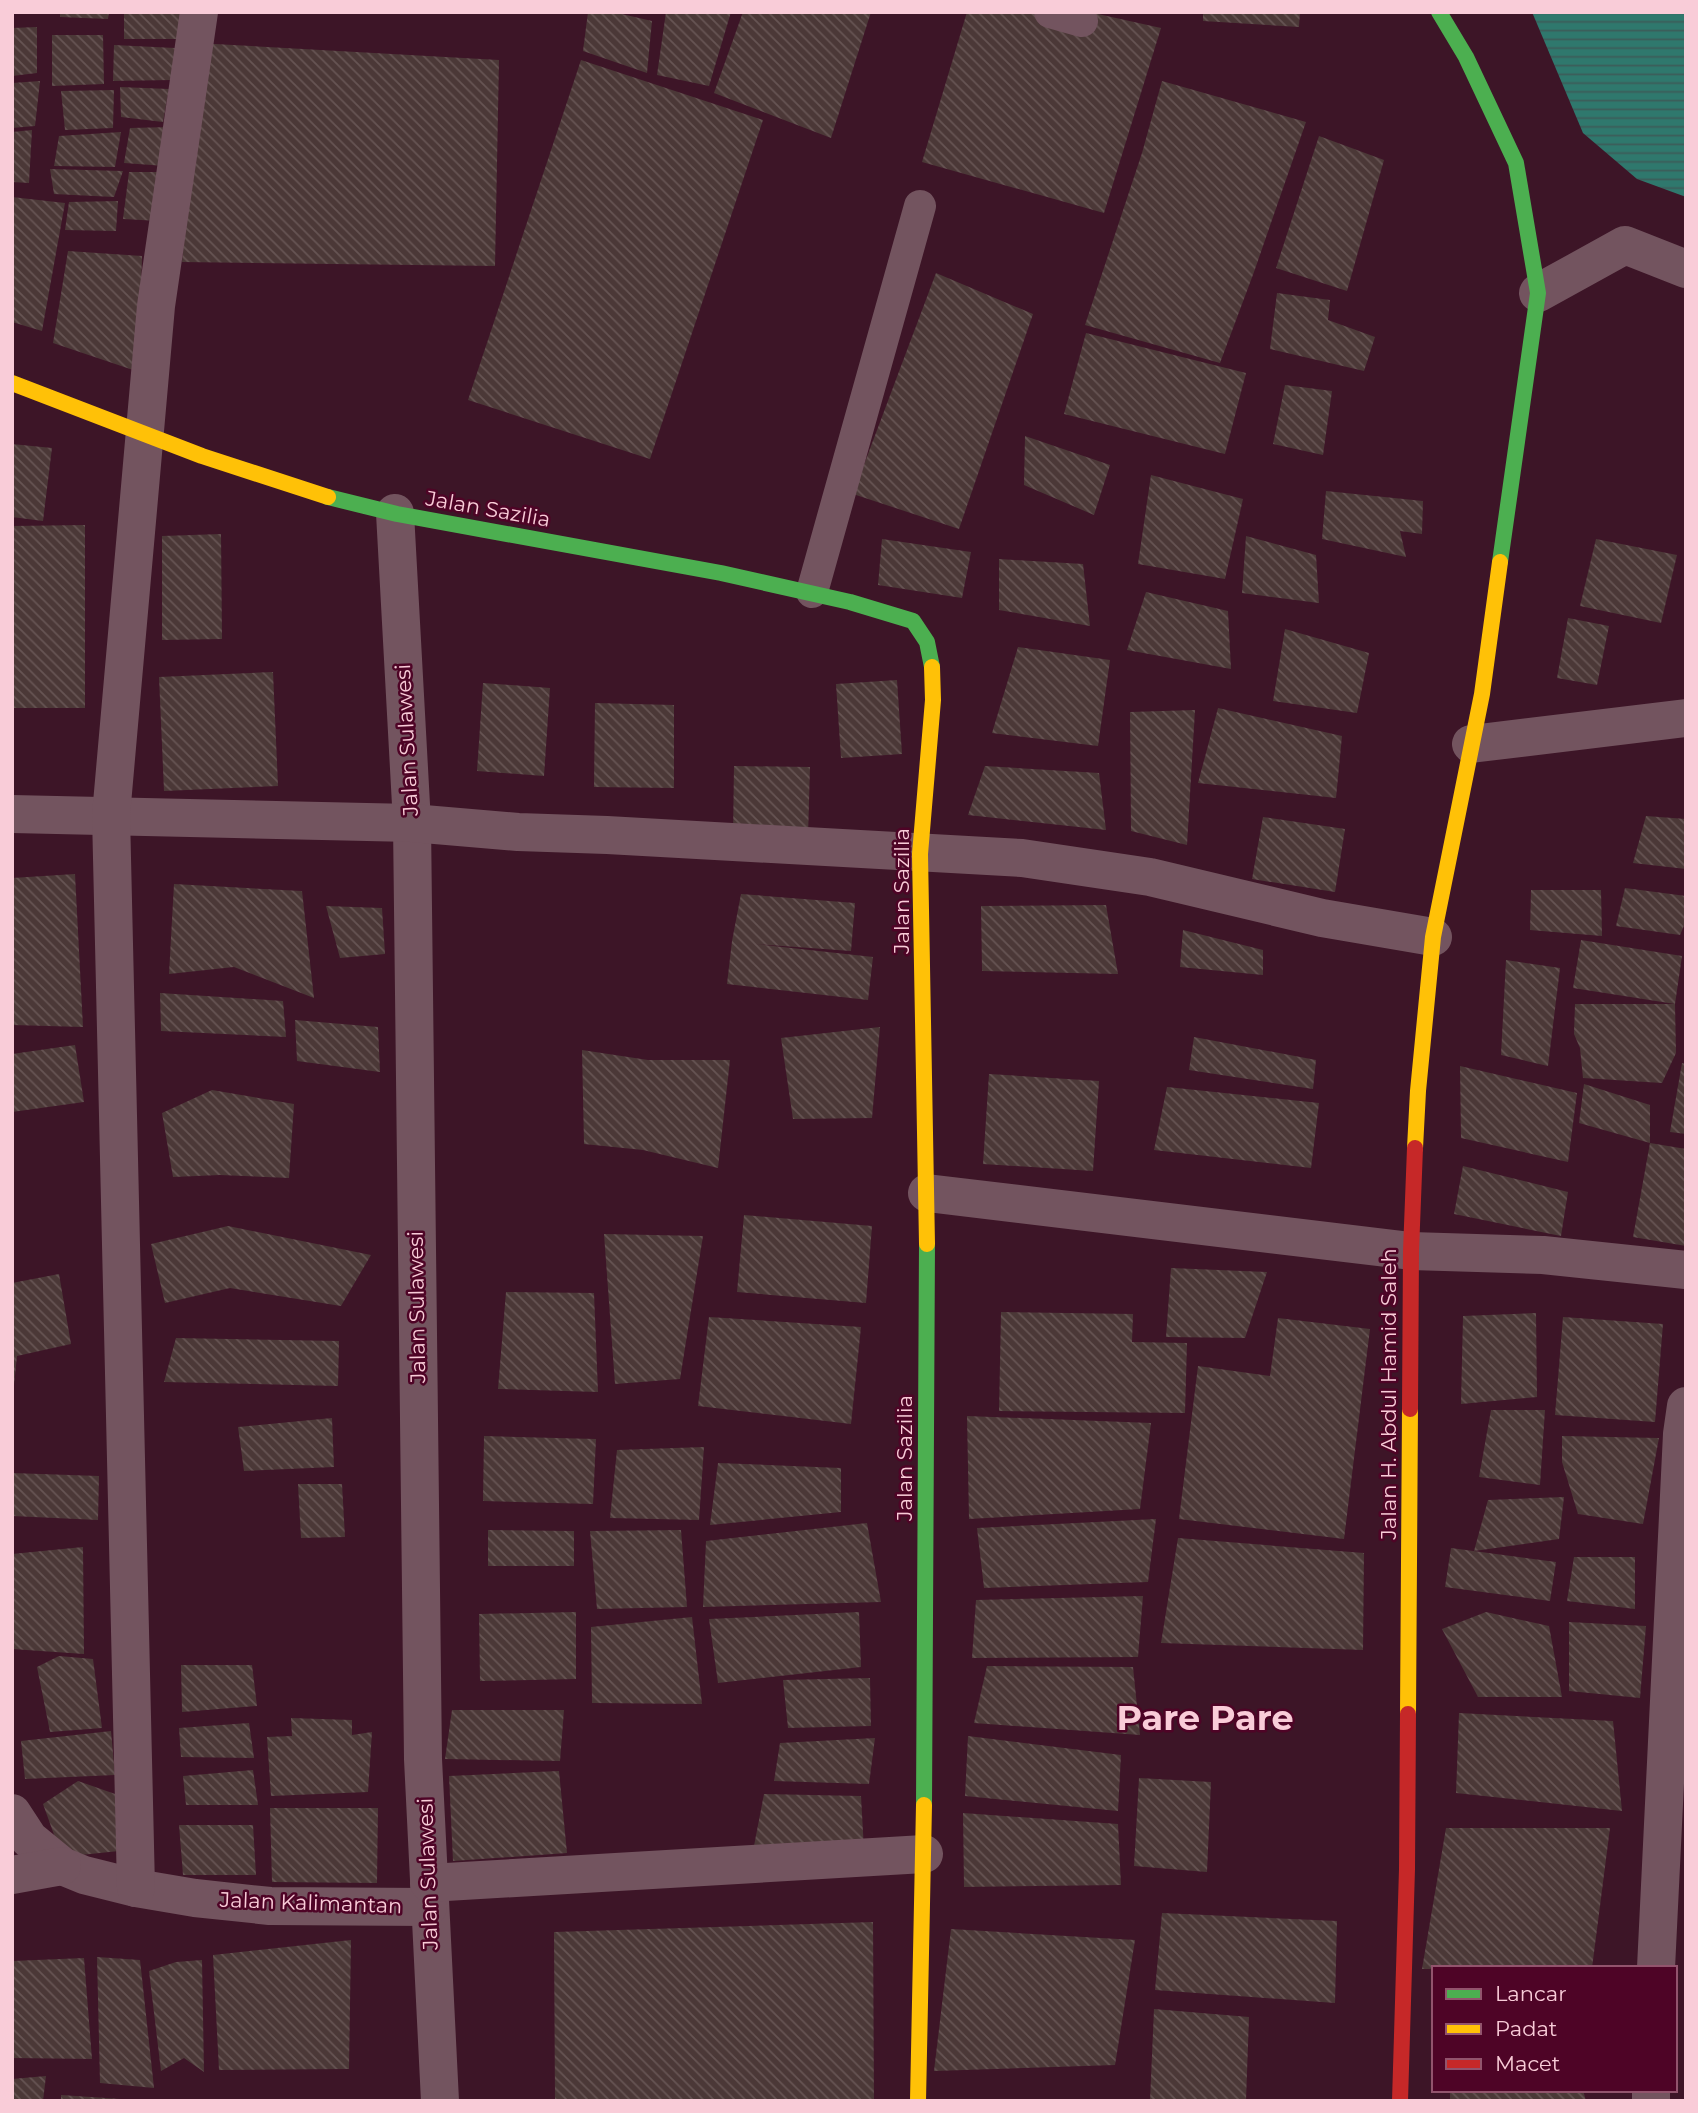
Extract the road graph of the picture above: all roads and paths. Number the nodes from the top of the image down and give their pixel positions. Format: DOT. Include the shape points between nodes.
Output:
graph roads {
  1 [pos="199,12"];
  2 [pos="1050,12"];
  3 [pos="1439,12"];
  4 [pos="1082,21"];
  5 [pos="920,206"];
  6 [pos="1686,269"];
  7 [pos="1538,293"];
  8 [pos="12,383"];
  9 [pos="146,433"];
  10 [pos="395,513"];
  11 [pos="812,592"];
  12 [pos="1686,718"];
  13 [pos="1471,744"];
  14 [pos="12,814"];
  15 [pos="111,815"];
  16 [pos="412,823"];
  17 [pos="920,854"];
  18 [pos="1433,937"];
  19 [pos="927,1193"];
  20 [pos="1411,1251"];
  21 [pos="1686,1270"];
  22 [pos="1686,1406"];
  23 [pos="12,1813"];
  24 [pos="924,1854"];
  25 [pos="62,1866"];
  26 [pos="12,1875"];
  27 [pos="136,1888"];
  28 [pos="429,1895"];
  29 [pos="1656,1966"];
  30 [pos="440,2101"];
  31 [pos="918,2101"];
  32 [pos="1400,2101"];
  1 -- 9 [label="street" via="156,306"];
  2 -- 4 [label="lane"];
  3 -- 7 [label="street, Jalan H. Abdul Hamid Saleh" via="1466,57 1516,163"];
  5 -- 11 [label="lane"];
  6 -- 7 [label="street" via="1625,245"];
  7 -- 13 [label="street, Jalan H. Abdul Hamid Saleh" via="1482,694"];
  8 -- 9 [label="street, Jalan Sazilia"];
  9 -- 10 [label="street, Jalan Sazilia" via="253,474"];
  9 -- 15 [label="street"];
  10 -- 11 [label="street, Jalan Sazilia"];
  10 -- 16 [label="street, Jalan Sulawesi"];
  11 -- 17 [label="street, Jalan Sazilia" via="913,621 927,642 933,700"];
  12 -- 13 [label="street"];
  13 -- 18 [label="street, Jalan H. Abdul Hamid Saleh"];
  14 -- 15 [label="street"];
  15 -- 16 [label="street"];
  15 -- 27 [label="street"];
  16 -- 17 [label="street"];
  16 -- 28 [label="street, Jalan Sulawesi" via="423,1759"];
  17 -- 18 [label="street" via="1022,859 1139,876 1322,918"];
  17 -- 19 [label="street, Jalan Sazilia"];
  18 -- 20 [label="street, Jalan H. Abdul Hamid Saleh" via="1418,1091"];
  19 -- 20 [label="street"];
  19 -- 24 [label="street, Jalan Sazilia"];
  20 -- 21 [label="street" via="1543,1255"];
  20 -- 32 [label="street, Jalan H. Abdul Hamid Saleh" via="1408,1869"];
  22 -- 29 [label="street"];
  23 -- 25 [label="street, Jalan Kalimantan" via="29,1839"];
  24 -- 28 [label="street, Jalan Kalimantan"];
  24 -- 31 [label="street, Jalan Sazilia"];
  25 -- 26 [label="street"];
  25 -- 27 [label="street, Jalan Kalimantan"];
  27 -- 28 [label="street, Jalan Kalimantan" via="270,1906"];
  28 -- 30 [label="street, Jalan Sulawesi"];
}
